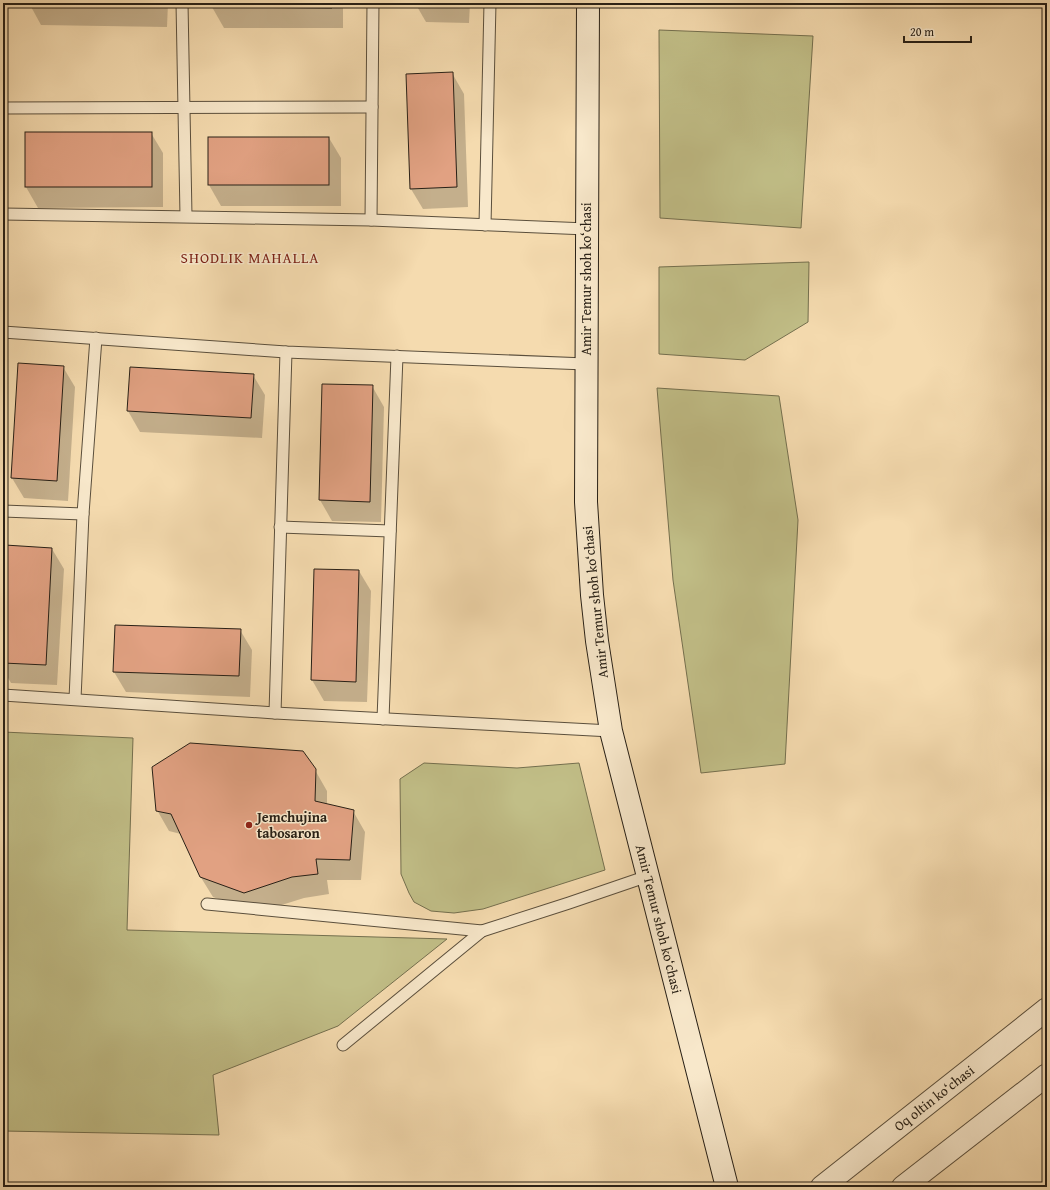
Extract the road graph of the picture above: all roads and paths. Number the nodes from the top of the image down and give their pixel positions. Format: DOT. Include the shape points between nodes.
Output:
graph roads {
  1 [pos="182,3"];
  2 [pos="373,3"];
  3 [pos="490,3"];
  4 [pos="588,3"];
  5 [pos="184,107"];
  6 [pos="372,107"];
  7 [pos="3,108"];
  8 [pos="3,214"];
  9 [pos="186,216"];
  10 [pos="371,220"];
  11 [pos="485,225"];
  12 [pos="587,229"];
  13 [pos="3,332"];
  14 [pos="96,338"];
  15 [pos="286,352"];
  16 [pos="397,356"];
  17 [pos="586,364"];
  18 [pos="3,511"];
  19 [pos="83,514"];
  20 [pos="280,527"];
  21 [pos="390,531"];
  22 [pos="3,695"];
  23 [pos="75,699"];
  24 [pos="274,713"];
  25 [pos="383,719"];
  26 [pos="611,731"];
  27 [pos="648,876"];
  28 [pos="207,904"];
  29 [pos="482,930"];
  30 [pos="1047,1009"];
  31 [pos="343,1045"];
  32 [pos="1047,1075"];
  33 [pos="727,1187"];
  34 [pos="822,1187"];
  35 [pos="903,1187"];
  1 -- 5 [label="lane"];
  2 -- 6 [label="lane"];
  3 -- 11 [label="lane"];
  4 -- 12 [label="main road, Amir Temur shoh ko‘chasi"];
  5 -- 6 [label="lane"];
  5 -- 7 [label="lane"];
  5 -- 9 [label="lane"];
  6 -- 10 [label="lane"];
  8 -- 9 [label="lane"];
  9 -- 10 [label="lane"];
  10 -- 11 [label="lane"];
  11 -- 12 [label="lane"];
  12 -- 17 [label="main road, Amir Temur shoh ko‘chasi"];
  13 -- 14 [label="lane"];
  14 -- 15 [label="lane"];
  14 -- 19 [label="lane"];
  15 -- 16 [label="lane"];
  15 -- 20 [label="lane"];
  16 -- 17 [label="lane"];
  16 -- 21 [label="lane"];
  17 -- 26 [label="main road, Amir Temur shoh ko‘chasi" via="588,546 597,641"];
  18 -- 19 [label="lane"];
  19 -- 23 [label="lane"];
  20 -- 21 [label="lane"];
  20 -- 24 [label="lane"];
  21 -- 25 [label="lane"];
  22 -- 23 [label="lane"];
  23 -- 24 [label="lane"];
  24 -- 25 [label="lane"];
  25 -- 26 [label="lane"];
  26 -- 27 [label="main road, Amir Temur shoh ko‘chasi"];
  27 -- 29 [label="lane"];
  27 -- 33 [label="main road, Amir Temur shoh ko‘chasi"];
  28 -- 29 [label="lane"];
  29 -- 31 [label="lane"];
  30 -- 34 [label="main road, Oq oltin ko‘chasi"];
  32 -- 35 [label="main road"];
}
